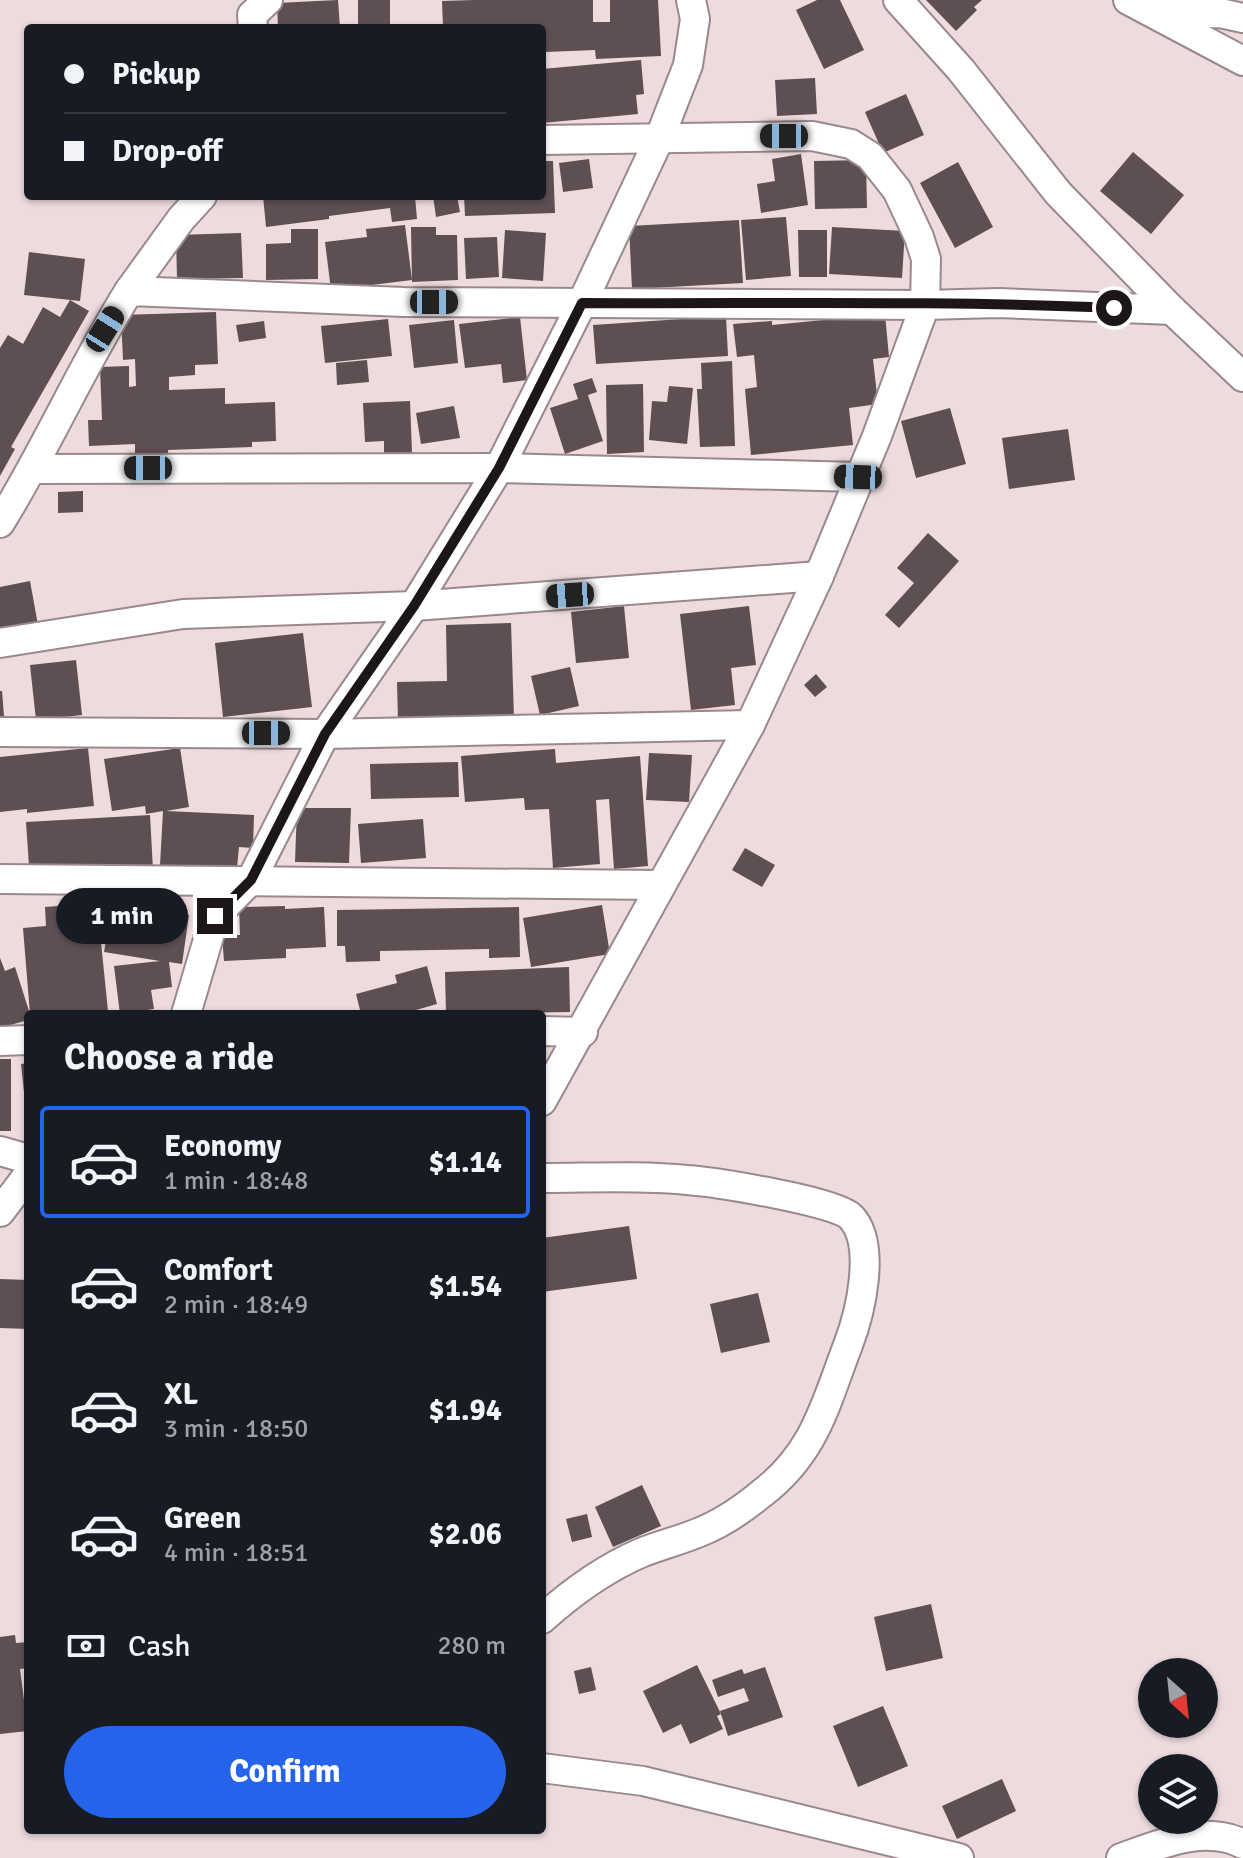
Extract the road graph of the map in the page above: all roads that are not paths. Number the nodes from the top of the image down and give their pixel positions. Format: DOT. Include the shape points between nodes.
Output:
graph roads {
  1 [pos="268,0"];
  2 [pos="691,0"];
  3 [pos="898,0"];
  4 [pos="1140,7"];
  5 [pos="1243,18"];
  6 [pos="253,24"];
  7 [pos="1243,61"];
  8 [pos="660,137"];
  9 [pos="546,140"];
  10 [pos="198,200"];
  11 [pos="129,291"];
  12 [pos="582,303"];
  13 [pos="925,305"];
  14 [pos="1172,310"];
  15 [pos="1243,377"];
  16 [pos="499,468"];
  17 [pos="33,469"];
  18 [pos="858,477"];
  19 [pos="0,523"];
  20 [pos="819,576"];
  21 [pos="414,606"];
  22 [pos="0,643"];
  23 [pos="750,725"];
  24 [pos="0,732"];
  25 [pos="325,734"];
  26 [pos="0,879"];
  27 [pos="251,880"];
  28 [pos="661,885"];
  29 [pos="187,1010"];
  30 [pos="546,1031"];
  31 [pos="583,1032"];
  32 [pos="24,1040"];
  33 [pos="0,1041"];
  34 [pos="546,1094"];
  35 [pos="0,1151"];
  36 [pos="24,1158"];
  37 [pos="546,1178"];
  38 [pos="24,1180"];
  39 [pos="0,1212"];
  40 [pos="546,1616"];
  41 [pos="546,1769"];
  42 [pos="1243,1844"];
  43 [pos="959,1858"];
  44 [pos="1121,1858"];
  1 -- 6 [label="street" via="252,15"];
  2 -- 8 [label="street" via="695,19 688,65"];
  3 -- 14 [label="street" via="1058,193"];
  4 -- 5 [label="street"];
  4 -- 7 [label="street"];
  8 -- 9 [label="street"];
  8 -- 12 [label="street"];
  8 -- 13 [label="street" via="812,136 851,144 870,156 910,216 926,259"];
  10 -- 11 [label="street"];
  11 -- 12 [label="street"];
  11 -- 17 [label="street" via="86,362"];
  12 -- 13 [label="street"];
  12 -- 16 [label="street"];
  13 -- 14 [label="street"];
  13 -- 18 [label="street"];
  14 -- 15 [label="street"];
  16 -- 17 [label="street"];
  16 -- 18 [label="street"];
  16 -- 21 [label="street"];
  17 -- 19 [label="street"];
  18 -- 20 [label="street"];
  20 -- 21 [label="street"];
  20 -- 23 [label="street"];
  21 -- 22 [label="street" via="183,614"];
  21 -- 25 [label="street"];
  23 -- 25 [label="street"];
  23 -- 28 [label="street"];
  24 -- 25 [label="street"];
  25 -- 27 [label="street"];
  26 -- 27 [label="street"];
  27 -- 28 [label="street"];
  27 -- 29 [label="street" via="215,916"];
  28 -- 31 [label="street"];
  30 -- 31 [label="street"];
  31 -- 34 [label="street"];
  32 -- 33 [label="street"];
  35 -- 36 [label="street"];
  37 -- 40 [label="street" via="687,1179 825,1204 851,1216 866,1261 856,1325 814,1433 789,1469 703,1531 603,1572"];
  38 -- 39 [label="street"];
  41 -- 43 [label="street" via="672,1787"];
  42 -- 44 [label="street" via="1200,1835"];
}
